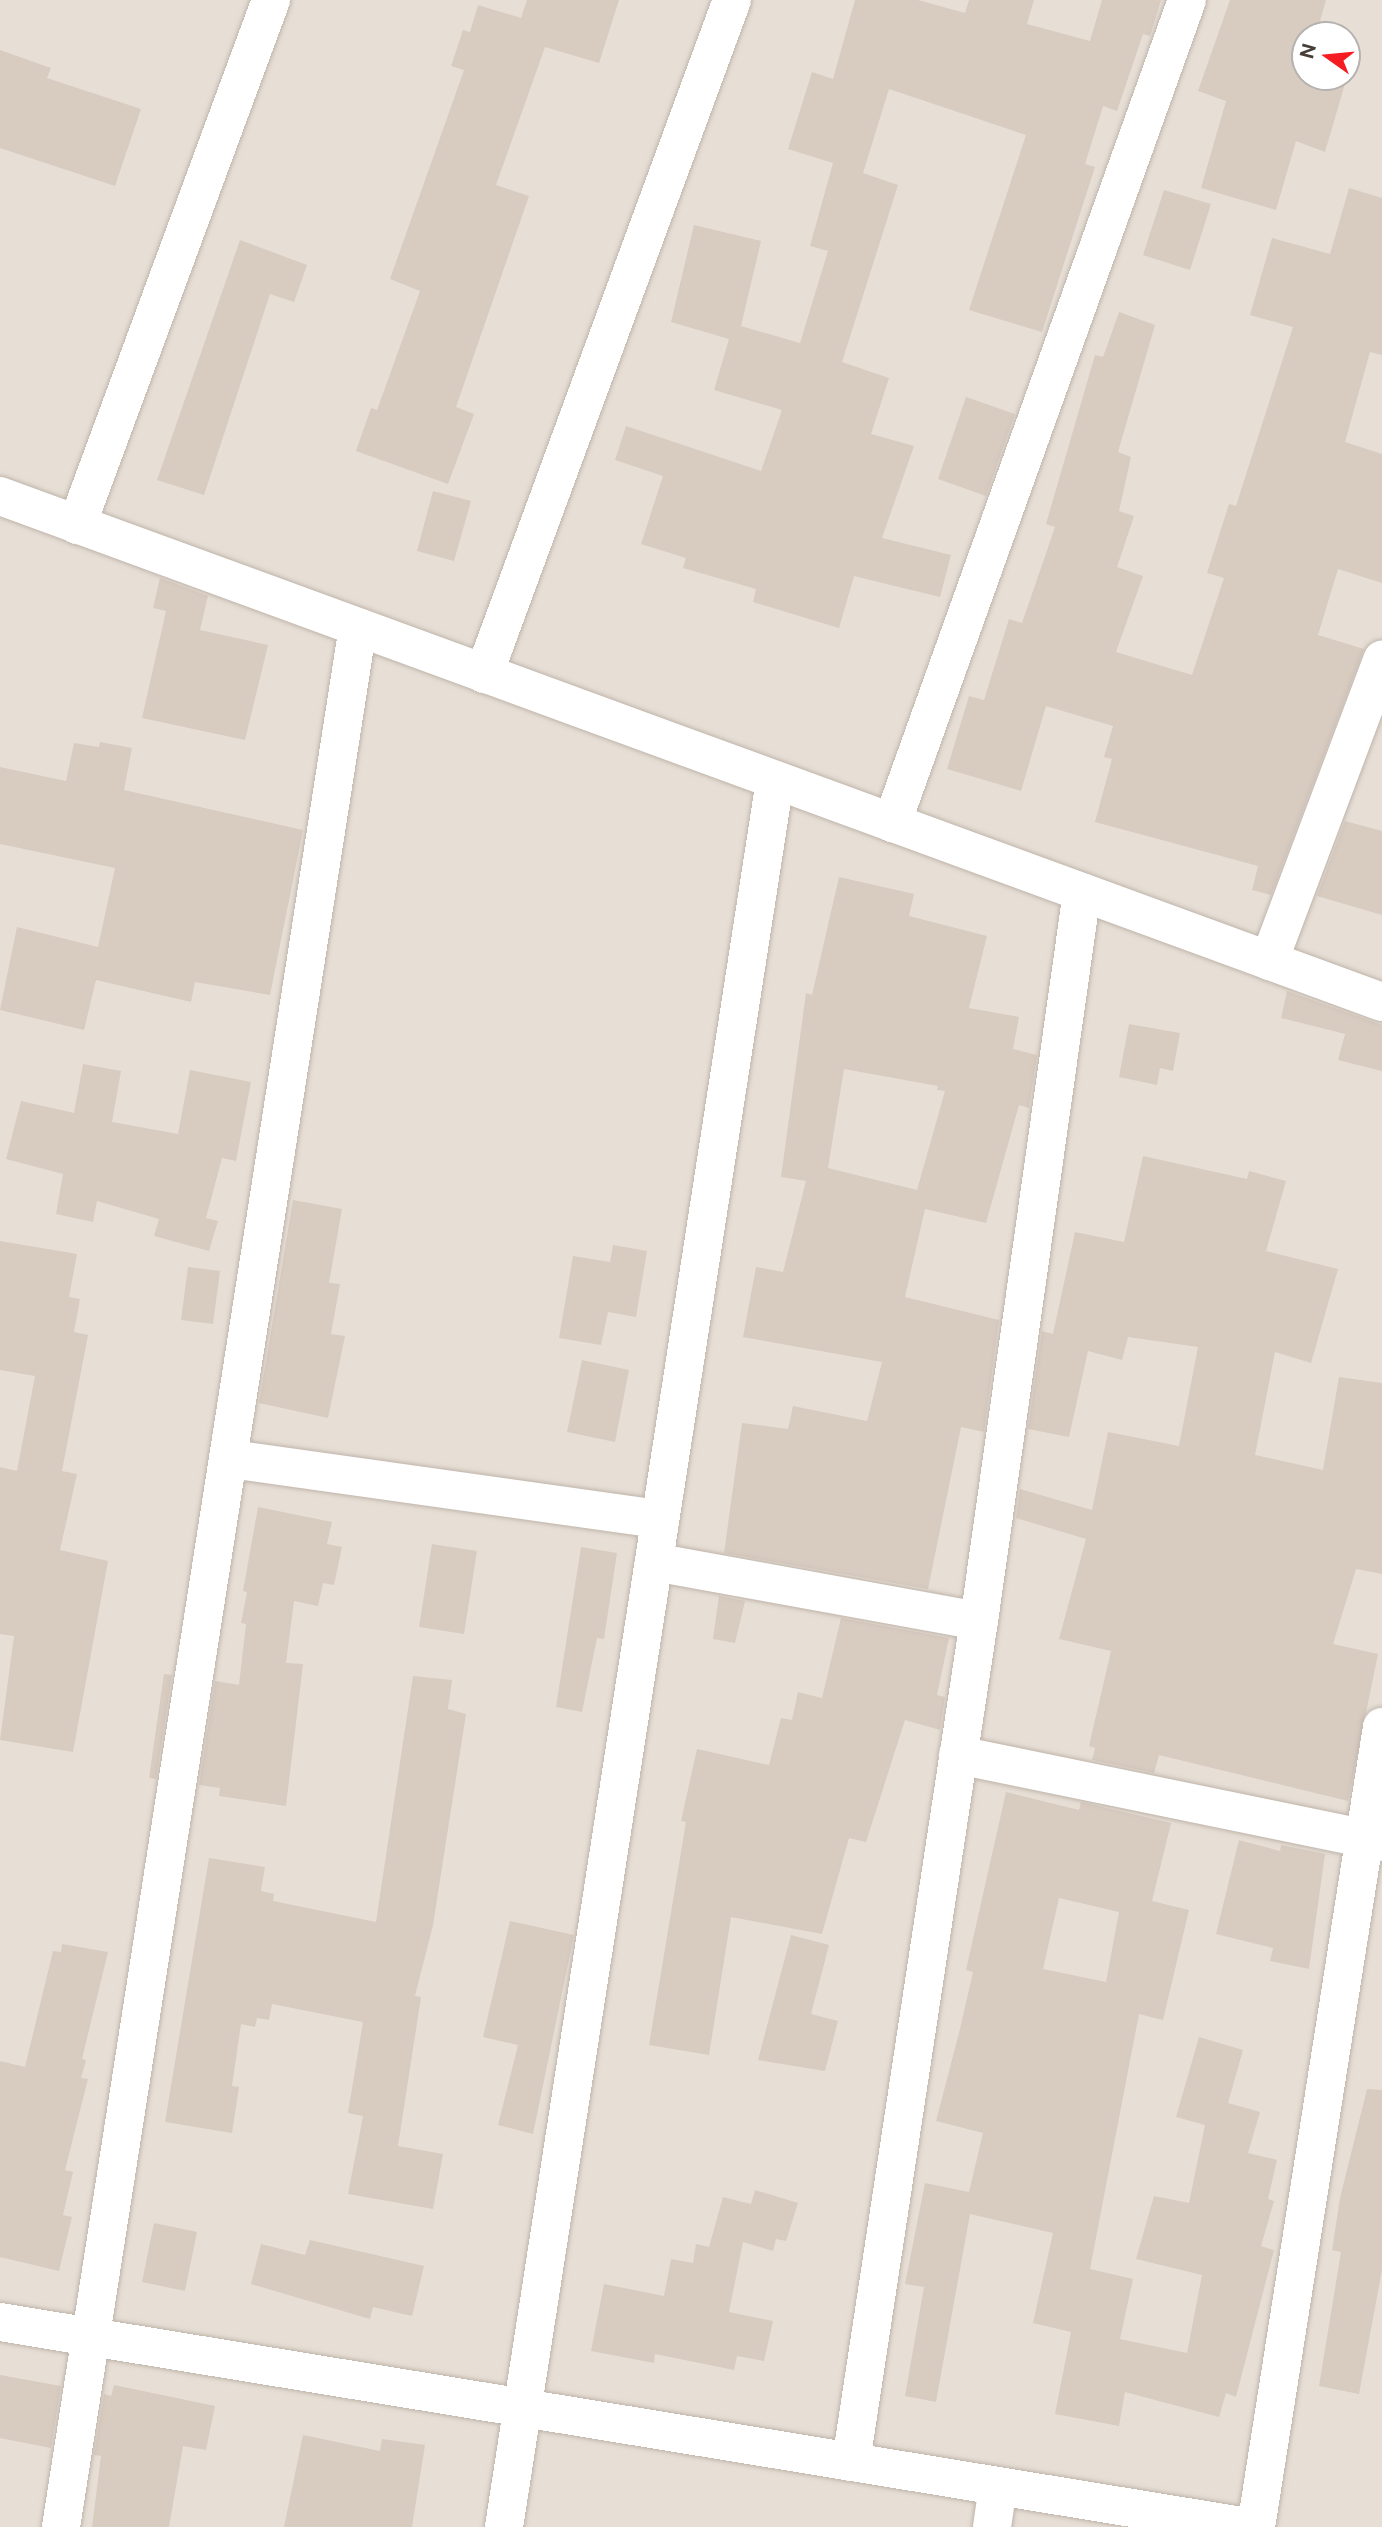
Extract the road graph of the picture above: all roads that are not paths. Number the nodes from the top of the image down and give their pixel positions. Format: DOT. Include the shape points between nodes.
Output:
graph roads {
  1 [pos="271,0"];
  2 [pos="732,0"];
  3 [pos="1186,0"];
  4 [pos="0,496"];
  5 [pos="77,525"];
  6 [pos="358,627"];
  7 [pos="1382,660"];
  8 [pos="484,674"];
  9 [pos="775,780"];
  10 [pos="892,822"];
  11 [pos="1082,892"];
  12 [pos="1269,961"];
  13 [pos="1382,1002"];
  14 [pos="231,1459"];
  15 [pos="660,1519"];
  16 [pos="654,1562"];
  17 [pos="979,1621"];
  18 [pos="1382,1727"];
  19 [pos="958,1755"];
  20 [pos="1373,1840"];
  21 [pos="0,2322"];
  22 [pos="93,2337"];
  23 [pos="524,2408"];
  24 [pos="851,2462"];
  25 [pos="998,2486"];
  26 [pos="61,2527"];
  27 [pos="505,2527"];
  28 [pos="992,2527"];
  29 [pos="1248,2527"];
  30 [pos="1256,2527"];
  1 -- 5 [label="street"];
  2 -- 8 [label="street"];
  3 -- 10 [label="street"];
  4 -- 5 [label="street"];
  5 -- 6 [label="street"];
  6 -- 8 [label="street"];
  6 -- 14 [label="street"];
  7 -- 12 [label="street"];
  8 -- 9 [label="street"];
  9 -- 10 [label="street"];
  9 -- 15 [label="street"];
  10 -- 11 [label="street"];
  11 -- 12 [label="street"];
  11 -- 17 [label="street"];
  12 -- 13 [label="street"];
  14 -- 15 [label="street"];
  14 -- 22 [label="street"];
  15 -- 16 [label="street"];
  16 -- 17 [label="street"];
  16 -- 23 [label="street"];
  17 -- 19 [label="street"];
  18 -- 20 [label="street"];
  19 -- 20 [label="street"];
  19 -- 24 [label="street"];
  20 -- 30 [label="street"];
  21 -- 22 [label="street"];
  22 -- 23 [label="street"];
  22 -- 26 [label="street"];
  23 -- 24 [label="street"];
  23 -- 27 [label="street"];
  24 -- 25 [label="street"];
  25 -- 28 [label="street"];
  25 -- 29 [label="street"];
}
